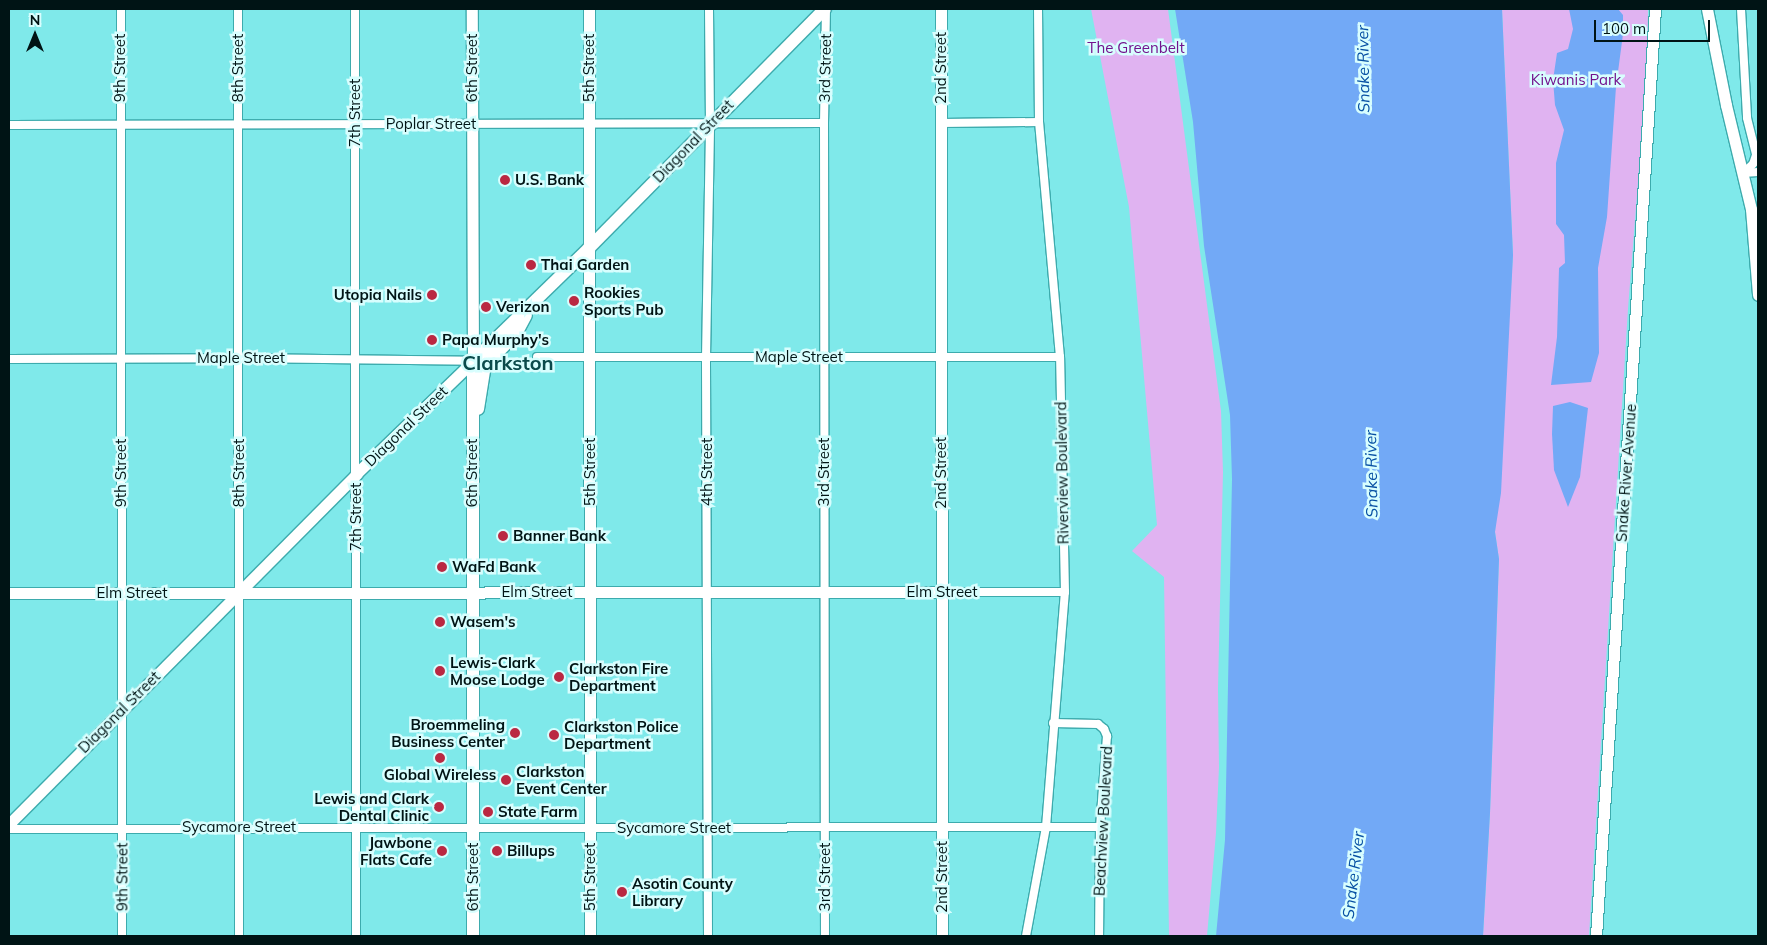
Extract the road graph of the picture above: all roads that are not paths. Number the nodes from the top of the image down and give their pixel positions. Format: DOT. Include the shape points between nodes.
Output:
graph roads {
  1 [pos="120,9"];
  2 [pos="238,9"];
  3 [pos="355,9"];
  4 [pos="472,9"];
  5 [pos="589,9"];
  6 [pos="708,9"];
  7 [pos="826,9"];
  8 [pos="942,9"];
  9 [pos="1038,9"];
  10 [pos="1650,9"];
  11 [pos="1655,9"];
  12 [pos="1707,9"];
  13 [pos="1741,9"];
  14 [pos="1653,31"];
  15 [pos="1039,122"];
  16 [pos="589,123"];
  17 [pos="824,123"];
  18 [pos="941,123"];
  19 [pos="120,124"];
  20 [pos="355,124"];
  21 [pos="472,124"];
  22 [pos="710,124"];
  23 [pos="9,125"];
  24 [pos="238,125"];
  25 [pos="1758,172"];
  26 [pos="1744,173"];
  27 [pos="589,248"];
  28 [pos="1758,295"];
  29 [pos="533,302"];
  30 [pos="538,357"];
  31 [pos="590,357"];
  32 [pos="824,357"];
  33 [pos="941,357"];
  34 [pos="1060,357"];
  35 [pos="240,358"];
  36 [pos="706,358"];
  37 [pos="9,359"];
  38 [pos="120,359"];
  39 [pos="355,360"];
  40 [pos="473,362"];
  41 [pos="472,414"];
  42 [pos="356,474"];
  43 [pos="472,592"];
  44 [pos="590,592"];
  45 [pos="707,592"];
  46 [pos="824,592"];
  47 [pos="941,592"];
  48 [pos="1065,592"];
  49 [pos="9,593"];
  50 [pos="121,593"];
  51 [pos="238,593"];
  52 [pos="356,593"];
  53 [pos="122,710"];
  54 [pos="1053,723"];
  55 [pos="9,824"];
  56 [pos="1046,826"];
  57 [pos="122,827"];
  58 [pos="474,827"];
  59 [pos="942,827"];
  60 [pos="1100,827"];
  61 [pos="239,828"];
  62 [pos="356,828"];
  63 [pos="590,828"];
  64 [pos="708,828"];
  65 [pos="825,828"];
  66 [pos="9,829"];
  67 [pos="122,936"];
  68 [pos="239,936"];
  69 [pos="356,936"];
  70 [pos="473,936"];
  71 [pos="590,936"];
  72 [pos="708,936"];
  73 [pos="825,936"];
  74 [pos="942,936"];
  75 [pos="1026,936"];
  76 [pos="1099,936"];
  77 [pos="1596,936"];
  1 -- 19 [label="street, 9th Street"];
  2 -- 24 [label="street, 8th Street"];
  3 -- 20 [label="street, 7th Street"];
  4 -- 21 [label="street, 6th Street"];
  5 -- 16 [label="street, 5th Street"];
  6 -- 22 [label="street, 4th Street"];
  7 -- 17 [label="street, 3rd Street"];
  7 -- 22 [label="main road, Diagonal Street"];
  8 -- 18 [label="street, 2nd Street"];
  9 -- 15 [label="street, Riverview Boulevard"];
  10 -- 14 [label="street"];
  11 -- 14 [label="street, Snake River Avenue"];
  12 -- 26 [label="street" via="1728,115"];
  13 -- 26 [label="street" via="1747,118 1756,155"];
  14 -- 77 [label="street, Snake River Avenue"];
  15 -- 18 [label="street"];
  15 -- 34 [label="street, Riverview Boulevard"];
  16 -- 21 [label="street, Poplar Street"];
  16 -- 22 [label="street, Poplar Street"];
  16 -- 27 [label="street, 5th Street"];
  17 -- 22 [label="street, Poplar Street"];
  17 -- 32 [label="street, 3rd Street"];
  18 -- 33 [label="street, 2nd Street"];
  19 -- 23 [label="street, Poplar Street"];
  19 -- 24 [label="street, Poplar Street"];
  19 -- 38 [label="street, 9th Street"];
  20 -- 21 [label="street, Poplar Street"];
  20 -- 24 [label="street, Poplar Street"];
  20 -- 39 [label="street, 7th Street"];
  21 -- 40 [label="street, 6th Street"];
  22 -- 27 [label="main road, Diagonal Street"];
  22 -- 36 [label="street, 4th Street"];
  24 -- 35 [label="street, 8th Street"];
  25 -- 26 [label="street"];
  26 -- 28 [label="street" via="1751,209"];
  27 -- 29 [label="main road, Diagonal Street"];
  27 -- 31 [label="street, 5th Street"];
  29 -- 40 [label="main road, Diagonal Street"];
  29 -- 41 [label="main road" via="516,334 484,370 480,405"];
  30 -- 31 [label="street, Maple Street"];
  31 -- 36 [label="street, Maple Street"];
  31 -- 44 [label="street, 5th Street"];
  32 -- 33 [label="street, Maple Street"];
  32 -- 36 [label="street, Maple Street"];
  32 -- 46 [label="street, 3rd Street"];
  33 -- 34 [label="street, Maple Street"];
  33 -- 47 [label="street, 2nd Street"];
  34 -- 48 [label="street, Riverview Boulevard"];
  35 -- 38 [label="street, Maple Street"];
  35 -- 39 [label="street, Maple Street"];
  35 -- 51 [label="street, 8th Street"];
  36 -- 45 [label="street, 4th Street"];
  37 -- 38 [label="street, Maple Street"];
  38 -- 50 [label="street, 9th Street"];
  39 -- 40 [label="street, Maple Street"];
  39 -- 42 [label="street, 7th Street"];
  40 -- 41 [label="main road, 6th Street"];
  40 -- 42 [label="street, Diagonal Street"];
  41 -- 43 [label="main road, 6th Street"];
  42 -- 51 [label="street, Diagonal Street"];
  42 -- 52 [label="street, 7th Street"];
  43 -- 44 [label="street, Elm Street"];
  43 -- 52 [label="street, Elm Street"];
  43 -- 58 [label="main road, 6th Street"];
  44 -- 45 [label="street, Elm Street"];
  44 -- 63 [label="street, 5th Street"];
  45 -- 46 [label="street, Elm Street"];
  45 -- 64 [label="street, 4th Street"];
  46 -- 47 [label="street, Elm Street"];
  46 -- 65 [label="street, 3rd Street"];
  47 -- 48 [label="street, Elm Street"];
  47 -- 59 [label="street, 2nd Street"];
  48 -- 54 [label="street, Riverview Boulevard"];
  49 -- 50 [label="street, Elm Street"];
  50 -- 51 [label="street, Elm Street"];
  50 -- 53 [label="street, 9th Street"];
  51 -- 52 [label="street, Elm Street"];
  51 -- 53 [label="street, Diagonal Street"];
  51 -- 61 [label="street, 8th Street"];
  52 -- 62 [label="street, 7th Street"];
  53 -- 55 [label="street, Diagonal Street"];
  53 -- 57 [label="street, 9th Street"];
  54 -- 56 [label="street, Riverview Boulevard"];
  54 -- 60 [label="street, Beachview Boulevard" via="1098,724 1104,728 1107,736"];
  56 -- 59 [label="street, Sycamore Street"];
  56 -- 60 [label="street, Sycamore Street"];
  56 -- 75 [label="street, Riverview Boulevard"];
  57 -- 61 [label="street, Sycamore Street"];
  57 -- 66 [label="street, Sycamore Street"];
  57 -- 67 [label="street, 9th Street"];
  58 -- 62 [label="street, Sycamore Street"];
  58 -- 63 [label="street, Sycamore Street"];
  58 -- 70 [label="main road, 6th Street"];
  59 -- 65 [label="street, Sycamore Street"];
  59 -- 74 [label="street, 2nd Street"];
  60 -- 76 [label="street, Beachview Boulevard"];
  61 -- 62 [label="street, Sycamore Street"];
  61 -- 68 [label="street, 8th Street"];
  62 -- 69 [label="street, 7th Street"];
  63 -- 64 [label="street, Sycamore Street"];
  63 -- 71 [label="street, 5th Street"];
  64 -- 65 [label="street, Sycamore Street"];
  64 -- 72 [label="street, 4th Street"];
  65 -- 73 [label="street, 3rd Street"];
}
